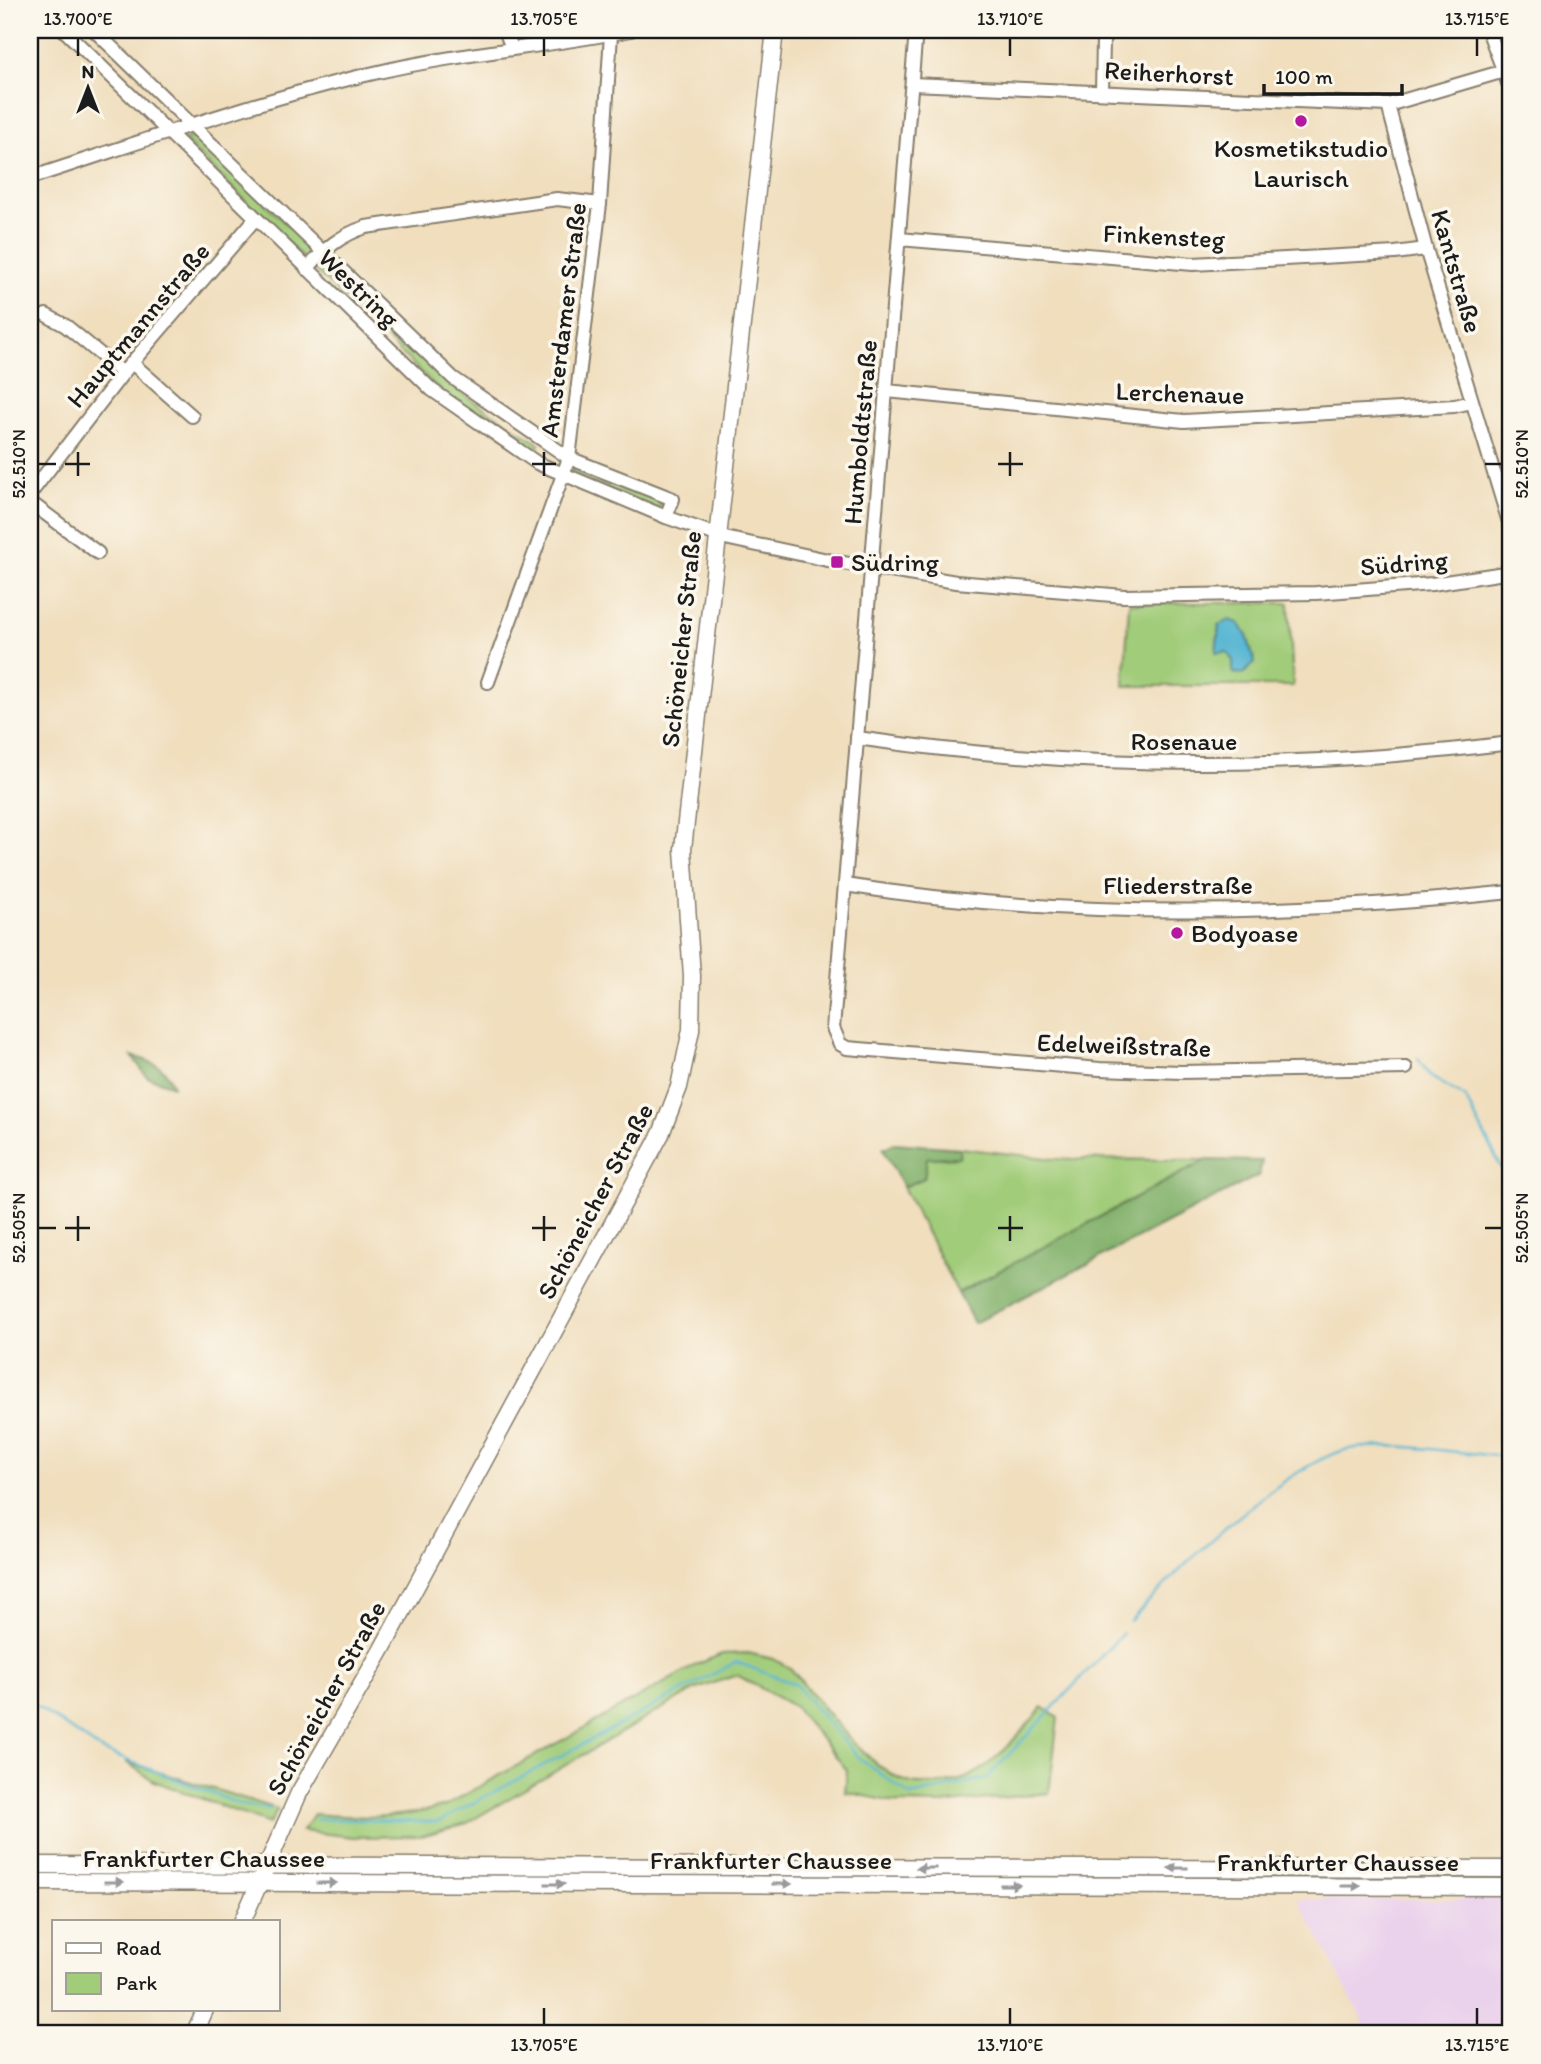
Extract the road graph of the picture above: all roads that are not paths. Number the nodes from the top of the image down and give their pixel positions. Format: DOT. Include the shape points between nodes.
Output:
graph roads {
  1 [pos="64,30"];
  2 [pos="94,30"];
  3 [pos="505,30"];
  4 [pos="631,30"];
  5 [pos="775,30"];
  6 [pos="916,30"];
  7 [pos="1112,30"];
  8 [pos="1488,30"];
  9 [pos="611,34"];
  10 [pos="547,36"];
  11 [pos="512,48"];
  12 [pos="1508,70"];
  13 [pos="912,84"];
  14 [pos="1511,91"];
  15 [pos="1102,92"];
  16 [pos="1388,105"];
  17 [pos="190,124"];
  18 [pos="169,131"];
  19 [pos="30,178"];
  20 [pos="600,204"];
  21 [pos="257,218"];
  22 [pos="899,239"];
  23 [pos="1426,248"];
  24 [pos="321,253"];
  25 [pos="307,269"];
  26 [pos="47,315"];
  27 [pos="128,368"];
  28 [pos="887,391"];
  29 [pos="1472,402"];
  30 [pos="192,416"];
  31 [pos="569,458"];
  32 [pos="563,475"];
  33 [pos="30,494"];
  34 [pos="30,502"];
  35 [pos="666,517"];
  36 [pos="1511,529"];
  37 [pos="717,536"];
  38 [pos="98,554"];
  39 [pos="870,568"];
  40 [pos="1511,572"];
  41 [pos="488,682"];
  42 [pos="858,738"];
  43 [pos="1511,743"];
  44 [pos="845,885"];
  45 [pos="1511,892"];
  46 [pos="842,1046"];
  47 [pos="1406,1068"];
  48 [pos="30,1865"];
  49 [pos="265,1865"];
  50 [pos="1511,1869"];
  51 [pos="30,1881"];
  52 [pos="259,1883"];
  53 [pos="1511,1887"];
  54 [pos="243,1920"];
  55 [pos="205,2011"];
  56 [pos="194,2034"];
  1 -- 18 [label="street, Westring"];
  2 -- 17 [label="street, Westring"];
  3 -- 11 [label="street"];
  4 -- 9 [label="street"];
  5 -- 37 [label="main road, Schöneicher Straße"];
  6 -- 13 [label="street, Humboldtstraße"];
  7 -- 15 [label="street" via="1104,40"];
  8 -- 12 [label="street"];
  9 -- 10 [label="street"];
  9 -- 20 [label="street, Amsterdamer Straße"];
  10 -- 11 [label="street"];
  11 -- 17 [label="street" via="375,73"];
  12 -- 14 [label="street"];
  12 -- 16 [label="street, Reiherhorst"];
  13 -- 15 [label="street, Reiherhorst"];
  13 -- 22 [label="street, Humboldtstraße"];
  15 -- 16 [label="street, Reiherhorst"];
  16 -- 23 [label="street, Kantstraße"];
  17 -- 18 [label="street"];
  17 -- 24 [label="street, Westring"];
  18 -- 19 [label="street"];
  18 -- 21 [label="street, Westring"];
  20 -- 24 [label="street" via="557,199 391,223 346,234"];
  20 -- 31 [label="street, Amsterdamer Straße"];
  21 -- 25 [label="street, Westring"];
  21 -- 27 [label="street, Hauptmannstraße"];
  22 -- 23 [label="street, Finkensteg" via="1193,264"];
  22 -- 28 [label="street, Humboldtstraße"];
  23 -- 29 [label="street, Kantstraße"];
  24 -- 25 [label="street"];
  24 -- 31 [label="street, Westring" via="453,378"];
  25 -- 32 [label="street, Westring" via="432,390 516,450"];
  26 -- 27 [label="street"];
  27 -- 30 [label="street"];
  27 -- 33 [label="street, Hauptmannstraße"];
  28 -- 29 [label="street, Lerchenaue" via="1184,421"];
  28 -- 39 [label="street, Humboldtstraße"];
  29 -- 36 [label="street, Kantstraße"];
  31 -- 32 [label="street, Amsterdamer Straße"];
  31 -- 35 [label="street, Westring" via="673,499"];
  32 -- 35 [label="street, Westring"];
  32 -- 41 [label="street, Amsterdamer Straße"];
  34 -- 38 [label="street"];
  35 -- 37 [label="street, Westring"];
  37 -- 39 [label="street, Südring"];
  37 -- 49 [label="main road, Schöneicher Straße" via="683,849 692,1023 672,1109 381,1651 299,1793"];
  39 -- 40 [label="street, Südring" via="1008,587 1185,597 1388,588"];
  39 -- 42 [label="street, Humboldtstraße"];
  42 -- 43 [label="street, Rosenaue" via="1046,758 1191,765 1343,760"];
  42 -- 44 [label="street, Humboldtstraße"];
  44 -- 45 [label="street, Fliederstraße" via="984,901 1158,910 1350,905"];
  44 -- 46 [label="street, Humboldtstraße" via="833,1028"];
  46 -- 47 [label="street, Edelweißstraße" via="1100,1069"];
  48 -- 49 [label="main road, Frankfurter Chaussee"];
  50 -- 49 [label="main road, Frankfurter Chaussee, one-way"];
  49 -- 52 [label="main road, Schöneicher Straße"];
  51 -- 52 [label="main road, Frankfurter Chaussee, one-way"];
  52 -- 53 [label="main road, Frankfurter Chaussee, one-way"];
  52 -- 54 [label="main road, Schöneicher Straße"];
  55 -- 56 [label="main road"];
}
